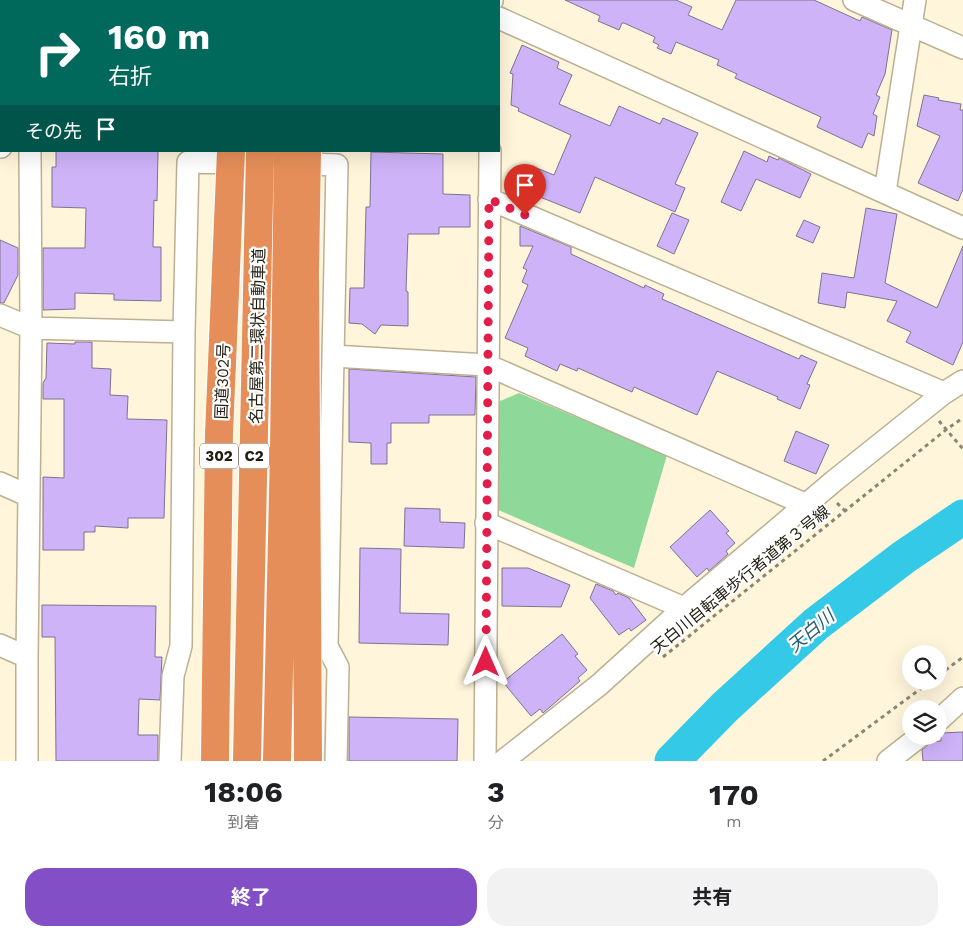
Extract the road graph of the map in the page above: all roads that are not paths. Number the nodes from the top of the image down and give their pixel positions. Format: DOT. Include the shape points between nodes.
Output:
graph roads {
  1 [pos="854,0"];
  2 [pos="916,0"];
  3 [pos="500,18"];
  4 [pos="911,25"];
  5 [pos="963,48"];
  6 [pos="260,152"];
  7 [pos="490,152"];
  8 [pos="24,154"];
  9 [pos="300,156"];
  10 [pos="188,157"];
  11 [pos="231,157"];
  12 [pos="337,158"];
  13 [pos="885,192"];
  14 [pos="489,199"];
  15 [pos="963,228"];
  16 [pos="0,315"];
  17 [pos="31,328"];
  18 [pos="184,332"];
  19 [pos="333,356"];
  20 [pos="487,365"];
  21 [pos="963,381"];
  22 [pos="944,393"];
  23 [pos="0,483"];
  24 [pos="29,496"];
  25 [pos="807,505"];
  26 [pos="486,523"];
  27 [pos="684,608"];
  28 [pos="0,646"];
  29 [pos="27,657"];
  30 [pos="963,698"];
  31 [pos="947,713"];
  32 [pos="908,745"];
  33 [pos="27,761"];
  34 [pos="170,761"];
  35 [pos="215,761"];
  36 [pos="247,761"];
  37 [pos="277,761"];
  38 [pos="308,761"];
  39 [pos="336,761"];
  40 [pos="485,761"];
  41 [pos="503,761"];
  42 [pos="888,761"];
  1 -- 4 [label="street"];
  2 -- 4 [label="street"];
  3 -- 13 [label="street"];
  4 -- 5 [label="street"];
  4 -- 13 [label="street"];
  6 -- 36 [label="highway, 名古屋第二環状自動車道 / C2"];
  7 -- 14 [label="street"];
  8 -- 17 [label="street"];
  9 -- 12 [label="street"];
  9 -- 37 [label="highway, 名古屋第二環状自動車道 / C2" via="284,459"];
  9 -- 38 [label="highway" via="305,272"];
  10 -- 11 [label="street"];
  10 -- 18 [label="street"];
  11 -- 35 [label="highway, 国道302号 / 302" via="219,434"];
  12 -- 19 [label="street"];
  13 -- 15 [label="street"];
  14 -- 20 [label="street"];
  14 -- 22 [label="street"];
  16 -- 17 [label="street"];
  17 -- 18 [label="street"];
  17 -- 24 [label="street"];
  18 -- 34 [label="street" via="181,646 173,676"];
  19 -- 20 [label="street"];
  19 -- 39 [label="street" via="327,646 338,667"];
  20 -- 25 [label="street"];
  20 -- 26 [label="street"];
  21 -- 22 [label="street"];
  22 -- 25 [label="street"];
  23 -- 24 [label="street"];
  24 -- 29 [label="street"];
  25 -- 27 [label="street"];
  26 -- 27 [label="street"];
  26 -- 40 [label="street"];
  27 -- 41 [label="street" via="600,685"];
  28 -- 29 [label="street"];
  29 -- 33 [label="street"];
  30 -- 31 [label="street"];
  32 -- 42 [label="street"];
}
